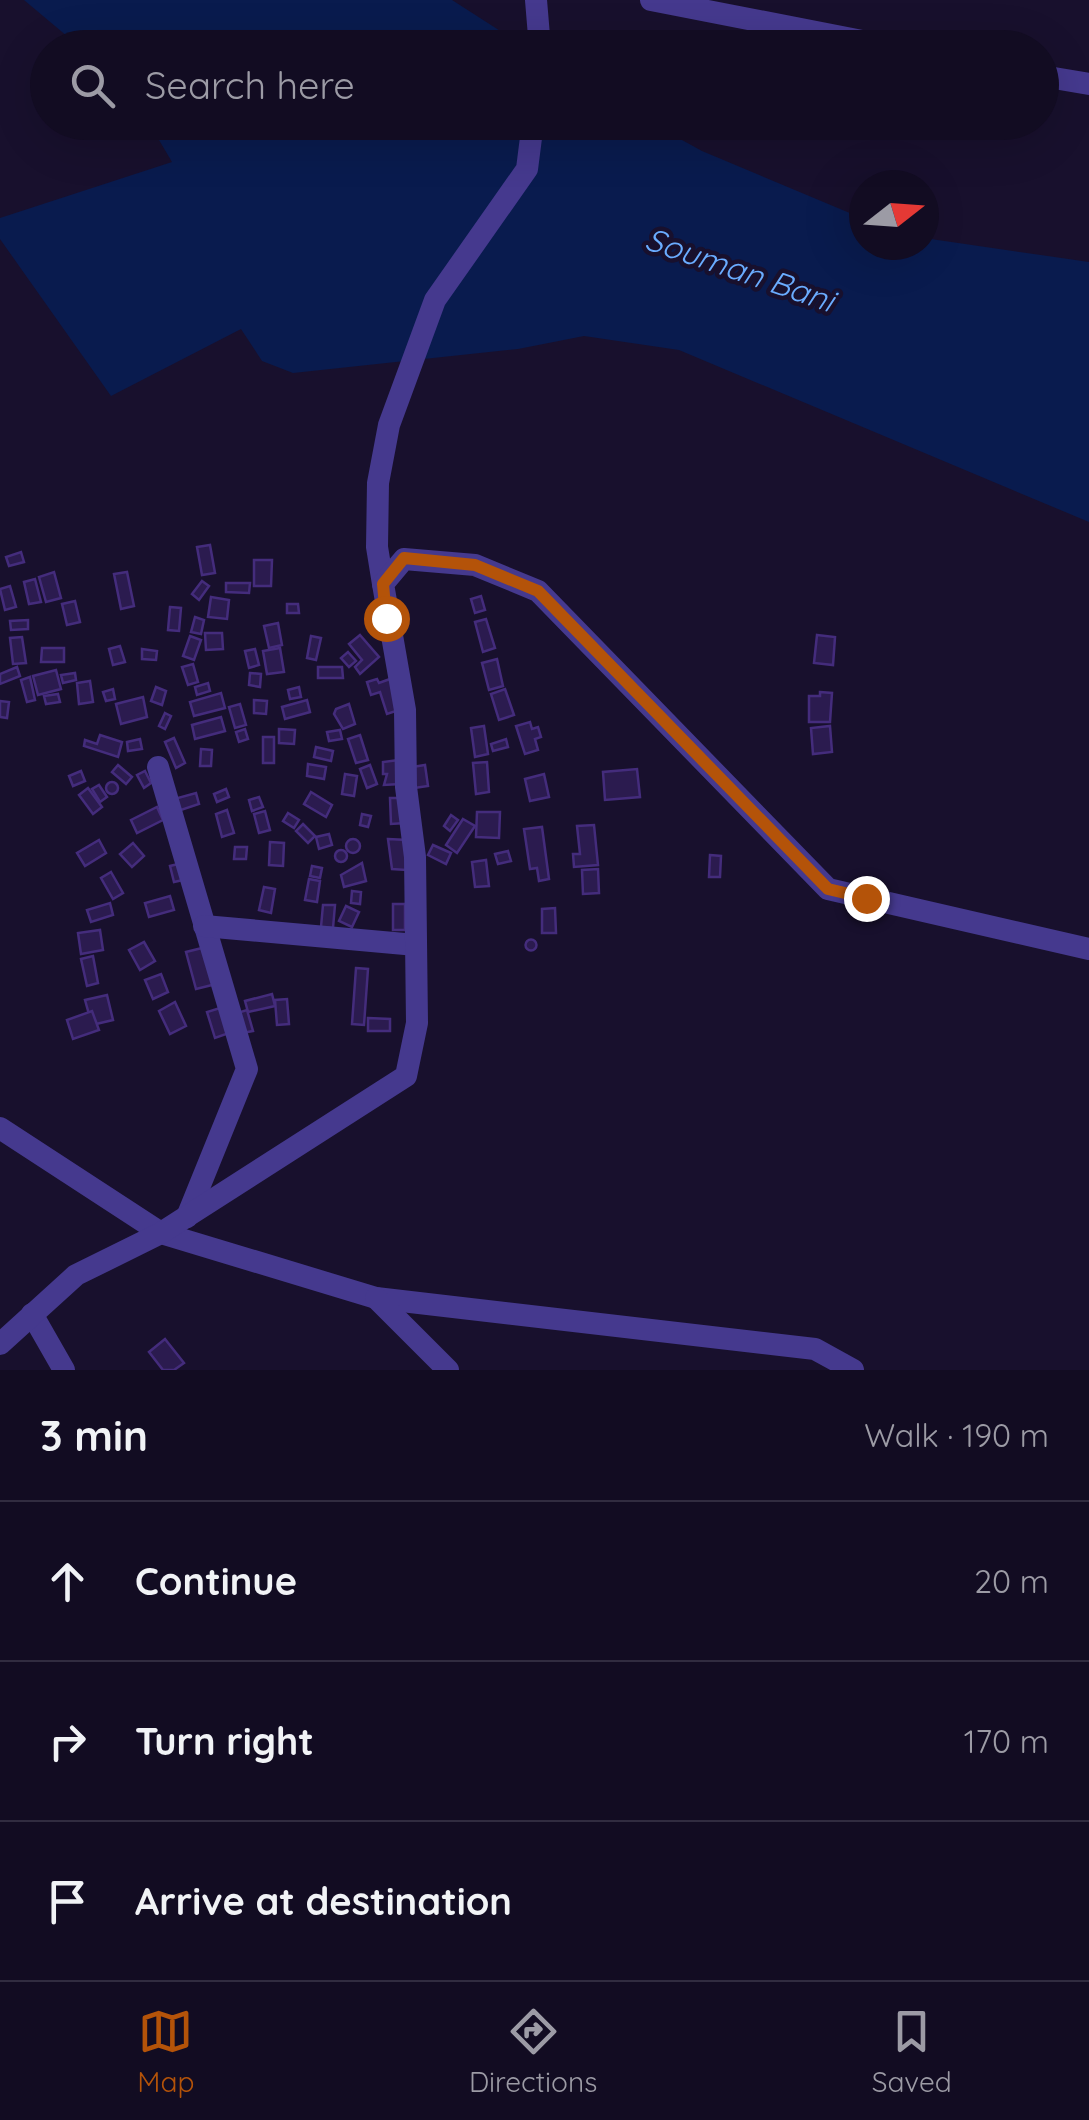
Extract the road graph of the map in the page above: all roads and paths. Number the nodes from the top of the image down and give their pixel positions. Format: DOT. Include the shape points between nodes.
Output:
graph roads {
  1 [pos="536,0"];
  2 [pos="650,0"];
  3 [pos="538,30"];
  4 [pos="805,30"];
  5 [pos="1059,79"];
  6 [pos="1089,84"];
  7 [pos="531,140"];
  8 [pos="383,584"];
  9 [pos="158,767"];
  10 [pos="204,926"];
  11 [pos="416,945"];
  12 [pos="1089,949"];
  13 [pos="0,1128"];
  14 [pos="187,1217"];
  15 [pos="162,1233"];
  16 [pos="376,1298"];
  17 [pos="32,1314"];
  18 [pos="0,1344"];
  19 [pos="64,1370"];
  20 [pos="448,1370"];
  21 [pos="853,1370"];
  1 -- 3 [label="street"];
  2 -- 4 [label="street"];
  5 -- 6 [label="street"];
  7 -- 8 [label="street" via="527,169 435,300 389,425 378,483"];
  8 -- 11 [label="street" via="405,710"];
  8 -- 12 [label="street" via="404,558 475,565 538,591 828,889"];
  9 -- 10 [label="street"];
  10 -- 11 [label="street"];
  10 -- 14 [label="street" via="246,1069"];
  11 -- 14 [label="street" via="416,1023 406,1076"];
  13 -- 15 [label="street"];
  14 -- 15 [label="street"];
  15 -- 16 [label="street"];
  15 -- 17 [label="street" via="76,1275"];
  16 -- 20 [label="street"];
  16 -- 21 [label="street" via="815,1349"];
  17 -- 18 [label="street"];
  17 -- 19 [label="street"];
}
